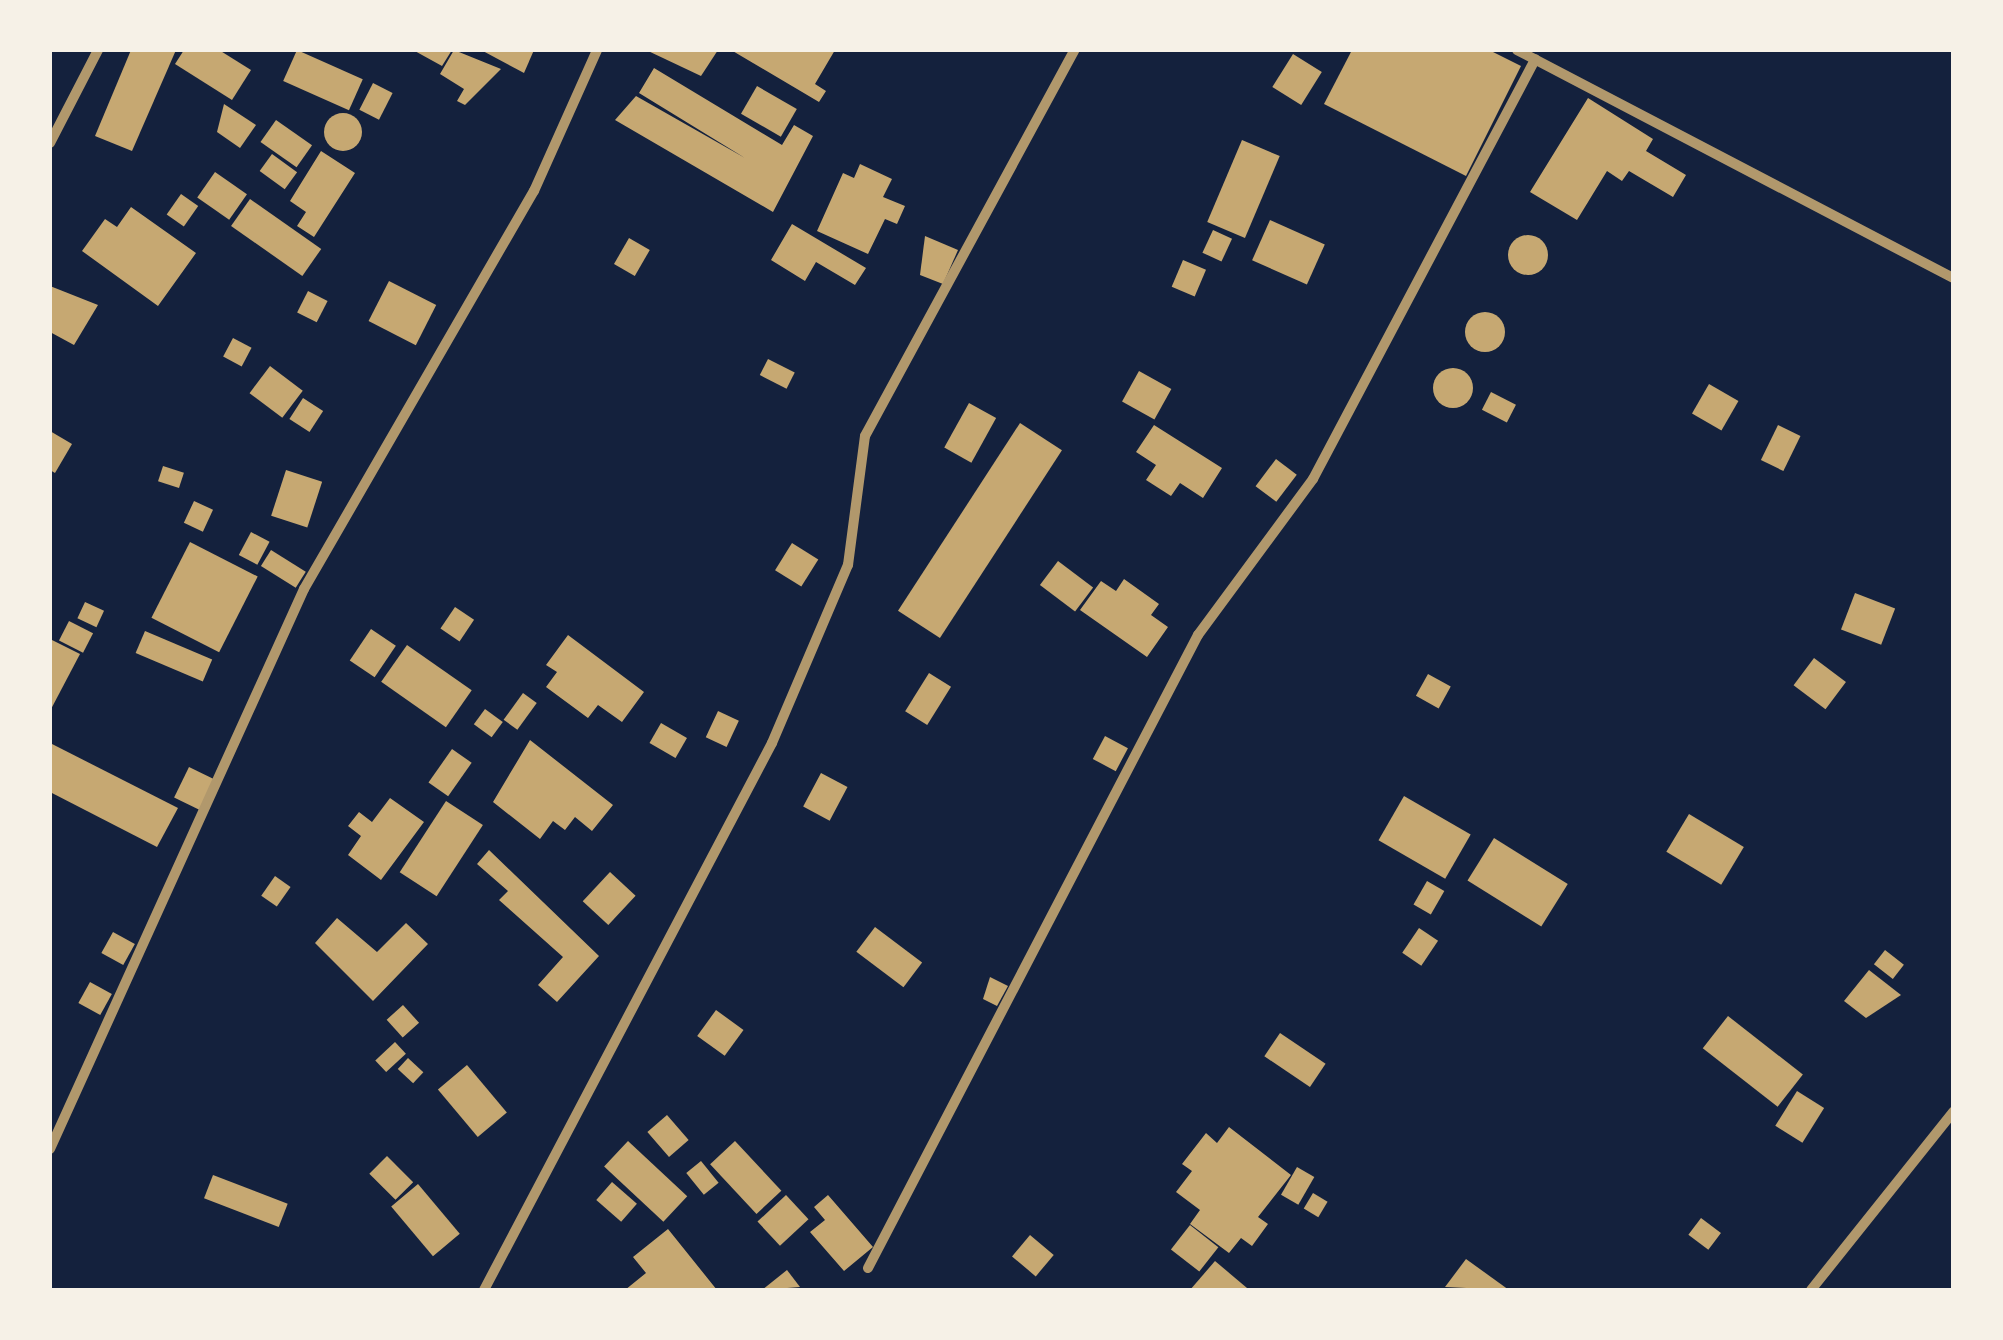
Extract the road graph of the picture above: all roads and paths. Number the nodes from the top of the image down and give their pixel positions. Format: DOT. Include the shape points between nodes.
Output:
graph roads {
  1 [pos="98,50"];
  2 [pos="597,50"];
  3 [pos="1075,50"];
  4 [pos="1517,50"];
  5 [pos="1534,59"];
  6 [pos="50,144"];
  7 [pos="1953,278"];
  8 [pos="1953,1112"];
  9 [pos="50,1149"];
  10 [pos="868,1268"];
  11 [pos="484,1290"];
  12 [pos="1810,1290"];
  1 -- 6 [label="street"];
  2 -- 9 [label="street" via="534,191 304,589"];
  3 -- 11 [label="street" via="865,436 848,565 772,742"];
  4 -- 5 [label="street"];
  5 -- 7 [label="street"];
  5 -- 10 [label="street" via="1314,480 1198,635"];
  8 -- 12 [label="street"];
}
